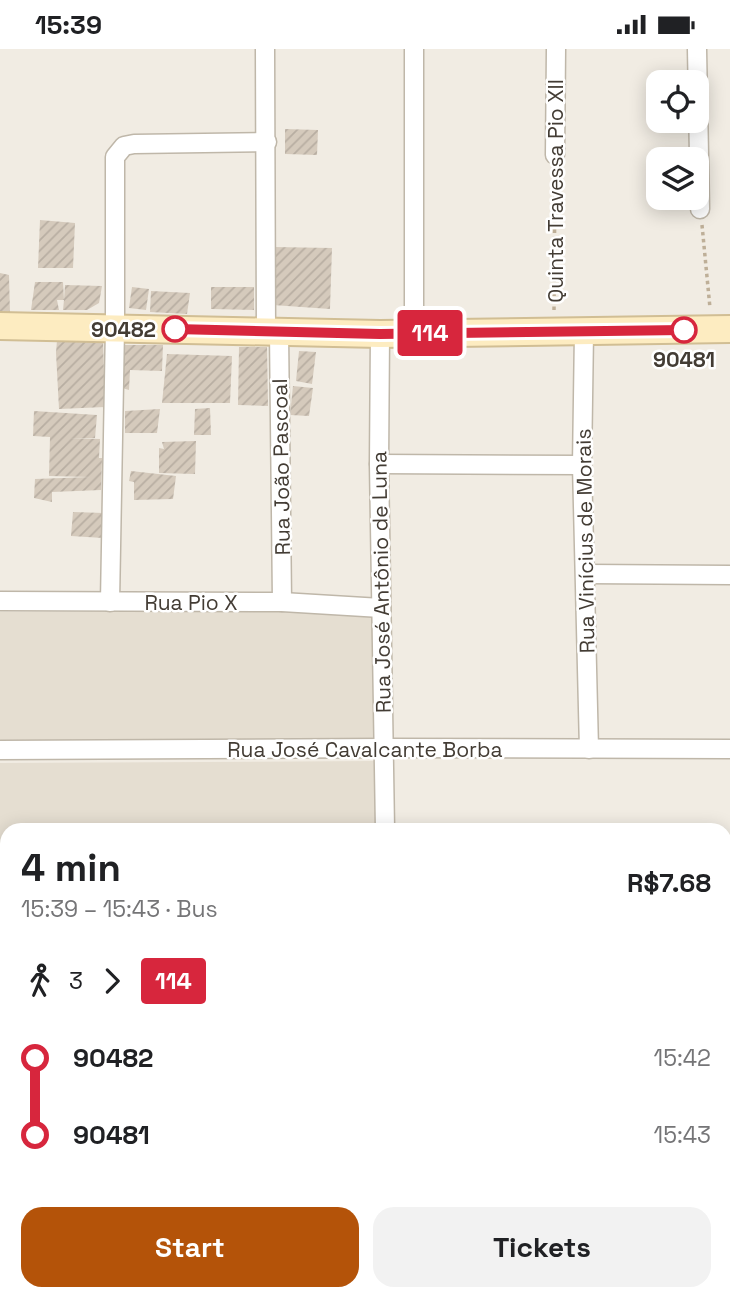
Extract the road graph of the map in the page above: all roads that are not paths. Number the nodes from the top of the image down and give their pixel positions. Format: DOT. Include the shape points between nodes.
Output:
graph roads {
  1 [pos="265,49"];
  2 [pos="415,49"];
  3 [pos="556,49"];
  4 [pos="697,49"];
  5 [pos="267,142"];
  6 [pos="699,147"];
  7 [pos="555,155"];
  8 [pos="0,326"];
  9 [pos="115,327"];
  10 [pos="720,329"];
  11 [pos="273,332"];
  12 [pos="584,332"];
  13 [pos="380,334"];
  14 [pos="414,334"];
  15 [pos="380,464"];
  16 [pos="582,465"];
  17 [pos="586,574"];
  18 [pos="730,575"];
  19 [pos="0,601"];
  20 [pos="110,602"];
  21 [pos="282,602"];
  22 [pos="381,608"];
  23 [pos="384,748"];
  24 [pos="589,749"];
  25 [pos="730,749"];
  26 [pos="0,750"];
  27 [pos="385,823"];
  1 -- 5 [label="street, Rua João Pascoal"];
  2 -- 14 [label="street"];
  3 -- 7 [label="street, Quinta Travessa Pio XII"];
  4 -- 6 [label="street"];
  5 -- 9 [label="street" via="134,144 119,151 114,165"];
  5 -- 11 [label="street, Rua João Pascoal"];
  8 -- 9 [label="street"];
  9 -- 11 [label="street"];
  9 -- 20 [label="street"];
  10 -- 12 [label="street"];
  11 -- 13 [label="street"];
  11 -- 21 [label="street, Rua João Pascoal"];
  12 -- 14 [label="street"];
  12 -- 16 [label="street, Rua Vinícius de Morais"];
  13 -- 14 [label="street"];
  13 -- 15 [label="street, Rua José Antônio de Luna"];
  15 -- 16 [label="street"];
  15 -- 22 [label="street, Rua José Antônio de Luna"];
  16 -- 17 [label="street, Rua Vinícius de Morais"];
  17 -- 18 [label="street"];
  17 -- 24 [label="street, Rua Vinícius de Morais"];
  19 -- 20 [label="street, Rua Pio X"];
  20 -- 21 [label="street, Rua Pio X"];
  21 -- 22 [label="street, Rua Pio X"];
  22 -- 23 [label="street, Rua José Antônio de Luna"];
  23 -- 24 [label="street, Rua José Cavalcante Borba"];
  23 -- 26 [label="street, Rua José Cavalcante Borba"];
  23 -- 27 [label="street, Rua José Antônio de Luna"];
  24 -- 25 [label="street, Rua José Cavalcante Borba"];
}
